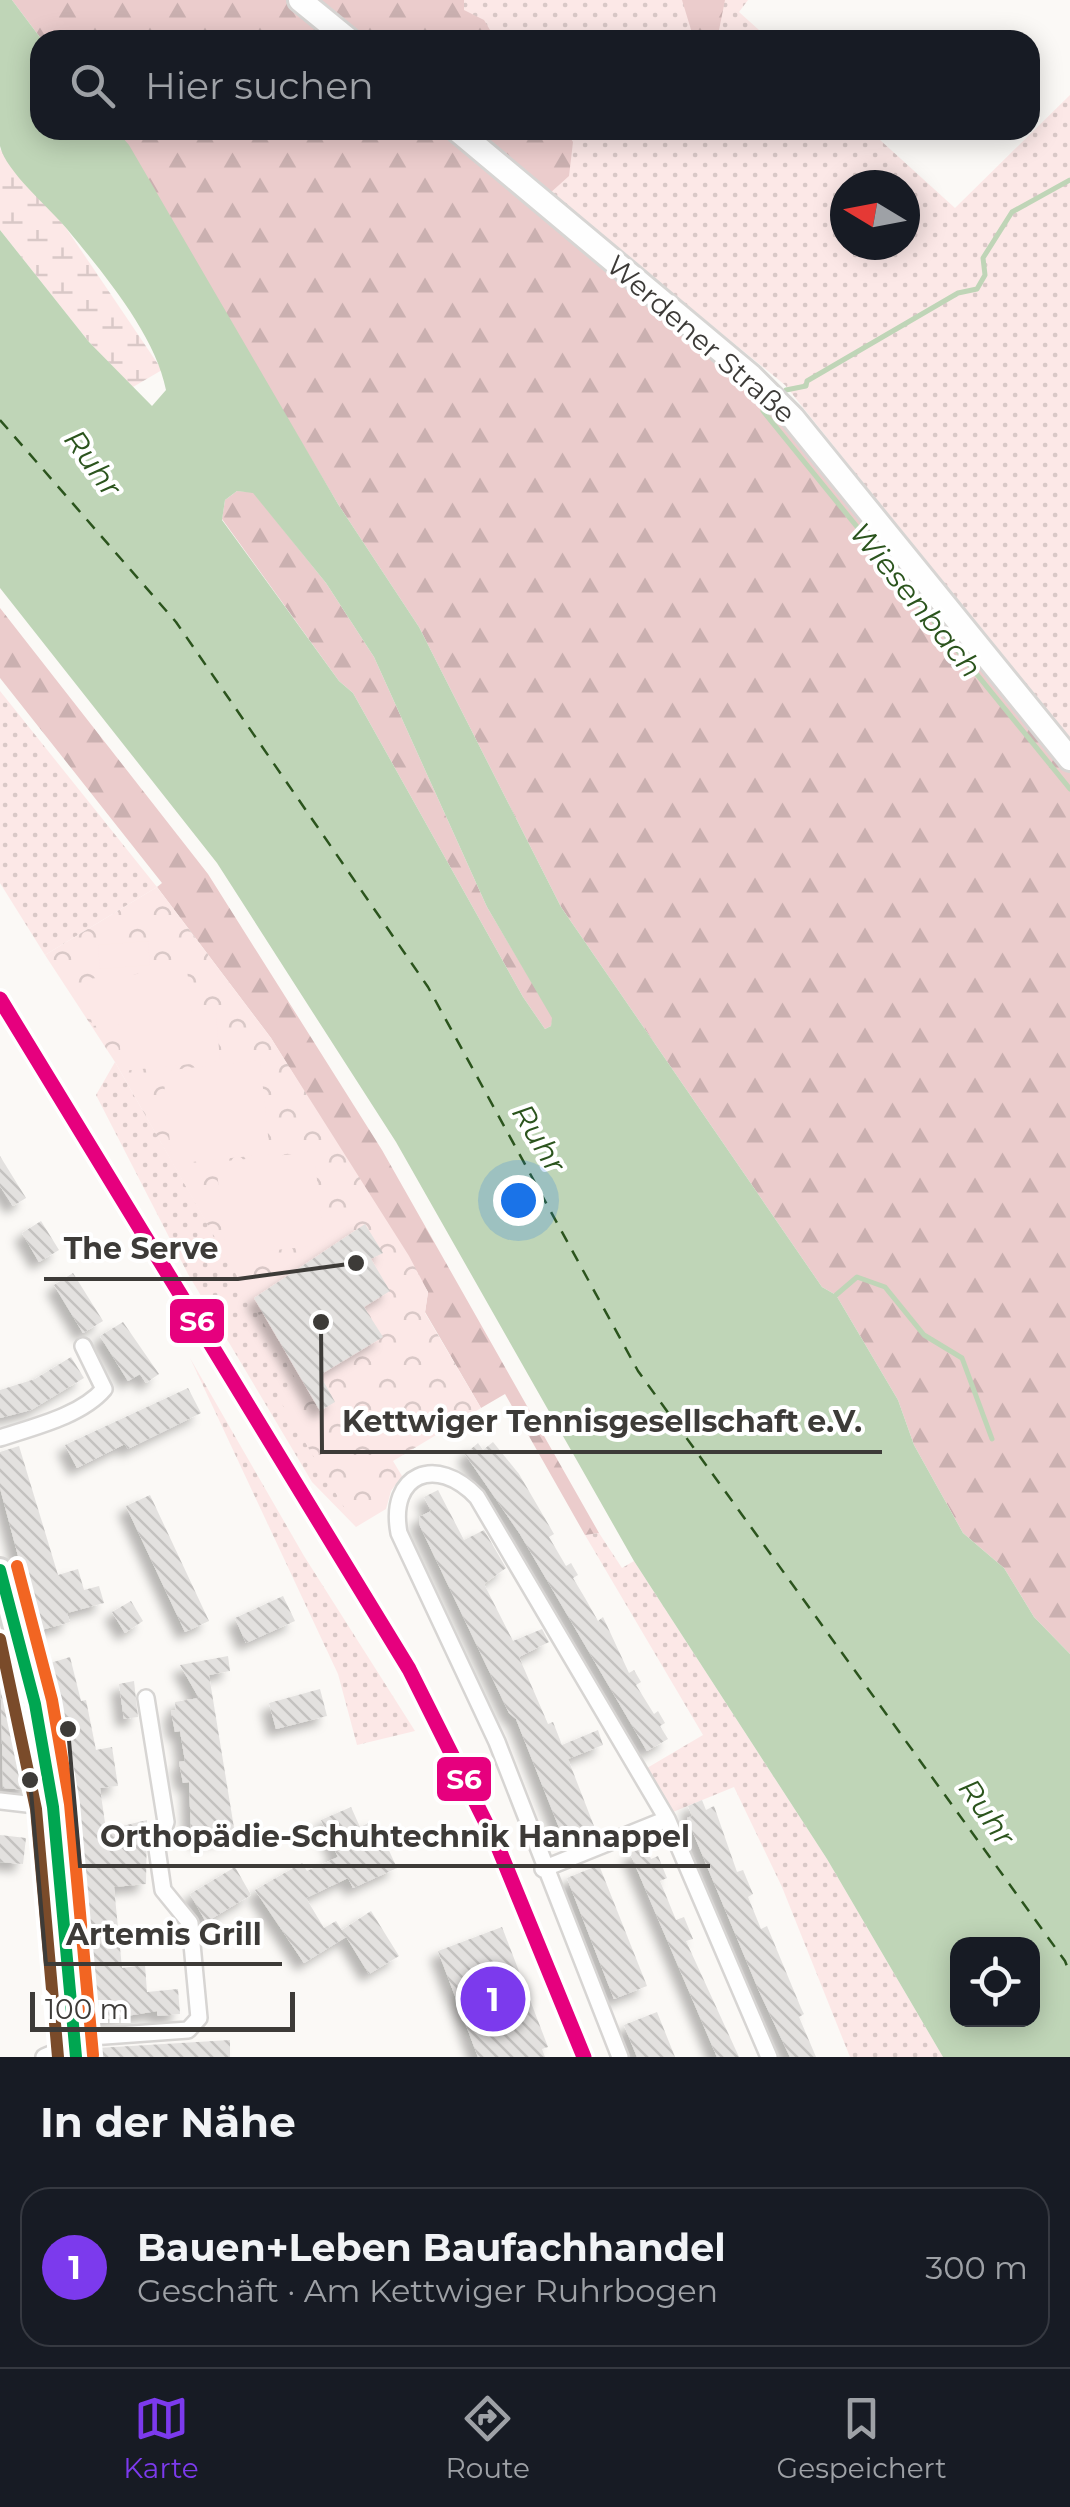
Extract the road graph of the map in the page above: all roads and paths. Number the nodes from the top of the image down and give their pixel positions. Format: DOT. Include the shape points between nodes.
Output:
graph roads {
  1 [pos="300,0"];
  2 [pos="336,30"];
  3 [pos="468,140"];
  4 [pos="1070,759"];
  5 [pos="83,1346"];
  6 [pos="0,1438"];
  7 [pos="0,1570"];
  8 [pos="146,1698"];
  9 [pos="0,1802"];
  10 [pos="53,1806"];
  11 [pos="666,1820"];
  12 [pos="544,1868"];
  13 [pos="76,2048"];
  14 [pos="44,2057"];
  15 [pos="620,2057"];
  16 [pos="769,2057"];
  1 -- 2 [label="main road"];
  3 -- 4 [label="main road, Werdener Straße" via="793,418"];
  5 -- 6 [label="street" via="101,1376 104,1389 96,1398"];
  7 -- 10 [label="main road"];
  8 -- 13 [label="street" via="166,1822 157,1849 162,1890 190,1924 198,2018 188,2030"];
  9 -- 10 [label="street"];
  10 -- 13 [label="main road"];
  11 -- 12 [label="street"];
  11 -- 12 [label="street" via="476,1497 459,1478 432,1472 414,1480 398,1502 399,1534 486,1718"];
  11 -- 16 [label="street"];
  12 -- 15 [label="street"];
  13 -- 14 [label="street"];
}
